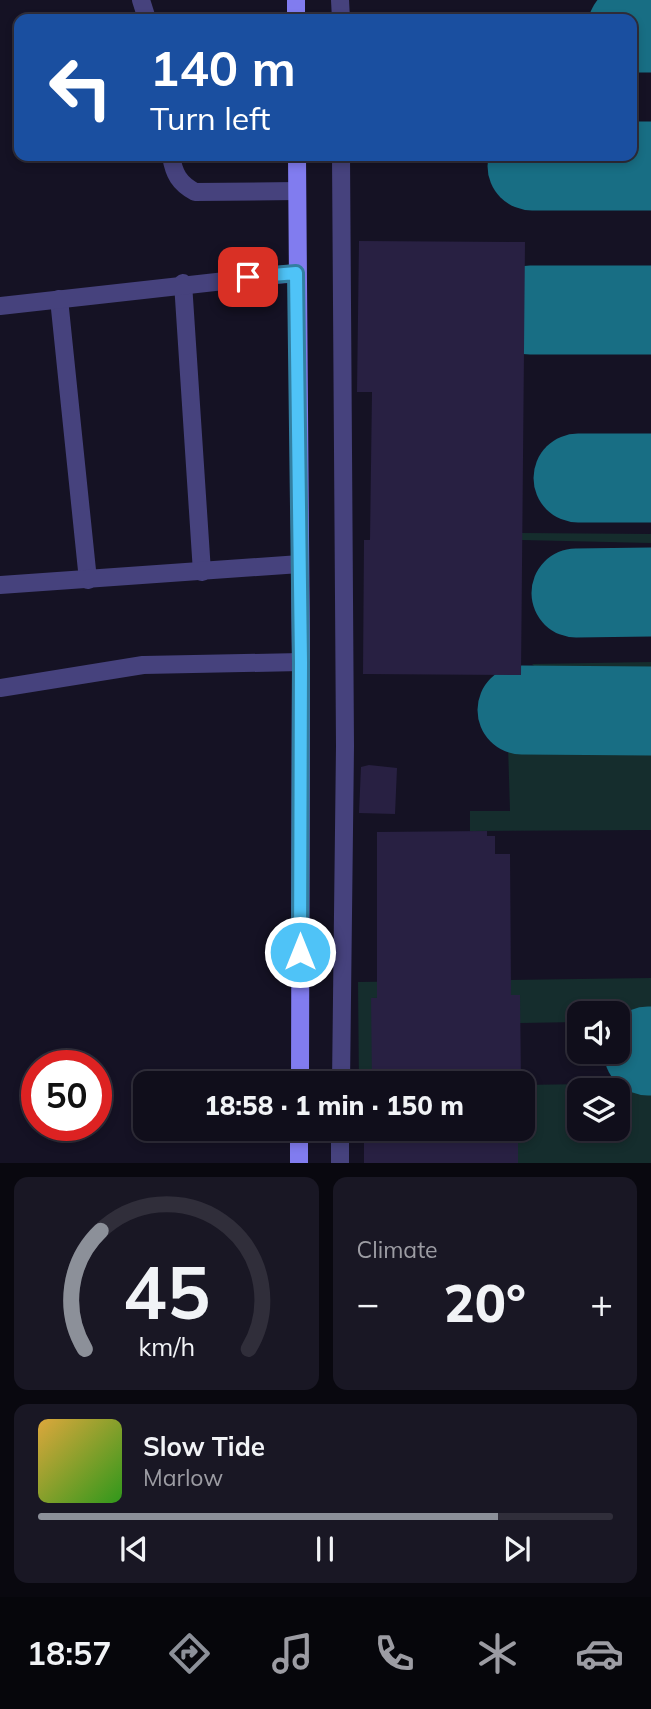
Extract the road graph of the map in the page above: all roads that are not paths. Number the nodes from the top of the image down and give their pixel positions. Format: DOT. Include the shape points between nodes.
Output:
graph roads {
  1 [pos="172,161"];
  2 [pos="297,161"];
  3 [pos="341,161"];
  4 [pos="298,191"];
  5 [pos="296,273"];
  6 [pos="183,283"];
  7 [pos="59,299"];
  8 [pos="0,306"];
  9 [pos="300,564"];
  10 [pos="202,572"];
  11 [pos="88,580"];
  12 [pos="0,585"];
  13 [pos="301,662"];
  14 [pos="0,688"];
  15 [pos="300,1071"];
  16 [pos="341,1071"];
  17 [pos="299,1141"];
  18 [pos="340,1141"];
  19 [pos="299,1163"];
  20 [pos="340,1163"];
  1 -- 4 [label="street" via="181,185 195,192"];
  2 -- 4 [label="main road"];
  3 -- 16 [label="street" via="345,746"];
  4 -- 5 [label="main road"];
  5 -- 6 [label="street"];
  5 -- 9 [label="main road"];
  6 -- 7 [label="street"];
  6 -- 10 [label="street"];
  7 -- 8 [label="street"];
  7 -- 11 [label="street"];
  9 -- 10 [label="street"];
  9 -- 13 [label="main road"];
  10 -- 11 [label="street"];
  11 -- 12 [label="street"];
  13 -- 14 [label="street" via="144,665"];
  13 -- 15 [label="main road"];
  17 -- 19 [label="main road"];
  18 -- 20 [label="street"];
}
